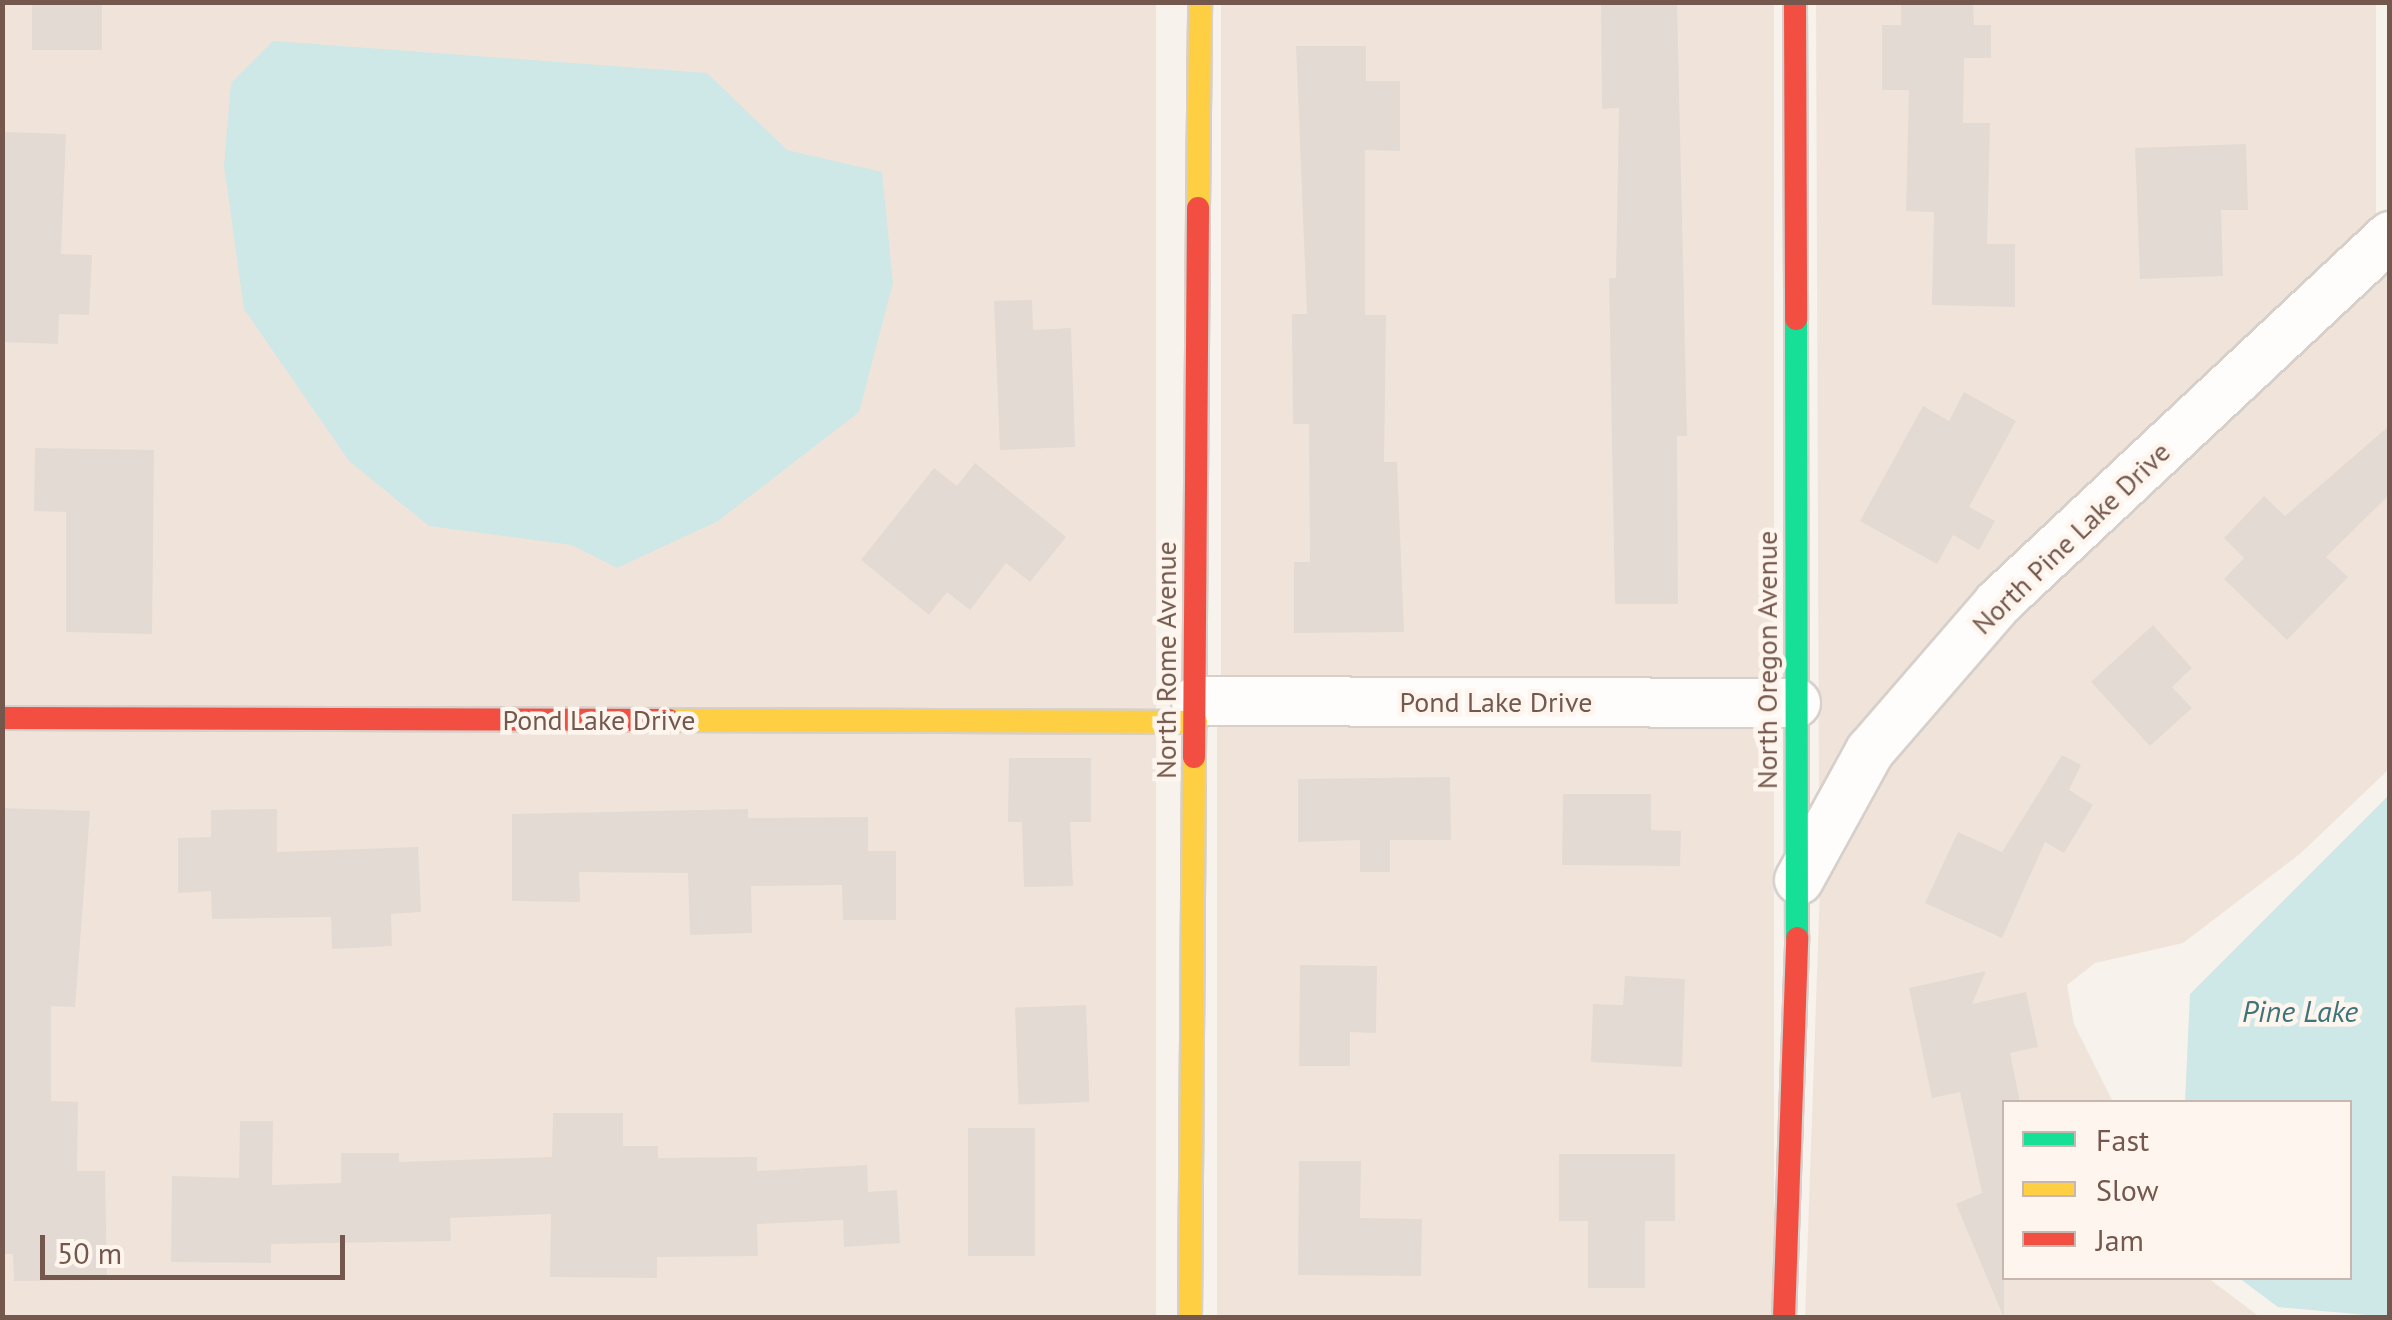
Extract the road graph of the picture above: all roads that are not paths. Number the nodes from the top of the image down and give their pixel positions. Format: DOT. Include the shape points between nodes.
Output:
graph roads {
  1 [pos="1200,2"];
  2 [pos="1795,2"];
  3 [pos="2390,236"];
  4 [pos="1796,703"];
  5 [pos="1196,712"];
  6 [pos="2,718"];
  7 [pos="1799,880"];
  8 [pos="1190,1318"];
  9 [pos="1784,1318"];
  1 -- 5 [label="street, North Rome Avenue"];
  2 -- 4 [label="street, North Oregon Avenue"];
  3 -- 7 [label="street, North Pine Lake Drive" via="1998,603 1870,751"];
  4 -- 5 [label="street, Pond Lake Drive"];
  4 -- 7 [label="street, North Oregon Avenue"];
  5 -- 6 [label="street, Pond Lake Drive"];
  5 -- 8 [label="street, North Rome Avenue"];
  7 -- 9 [label="street, North Oregon Avenue"];
}
